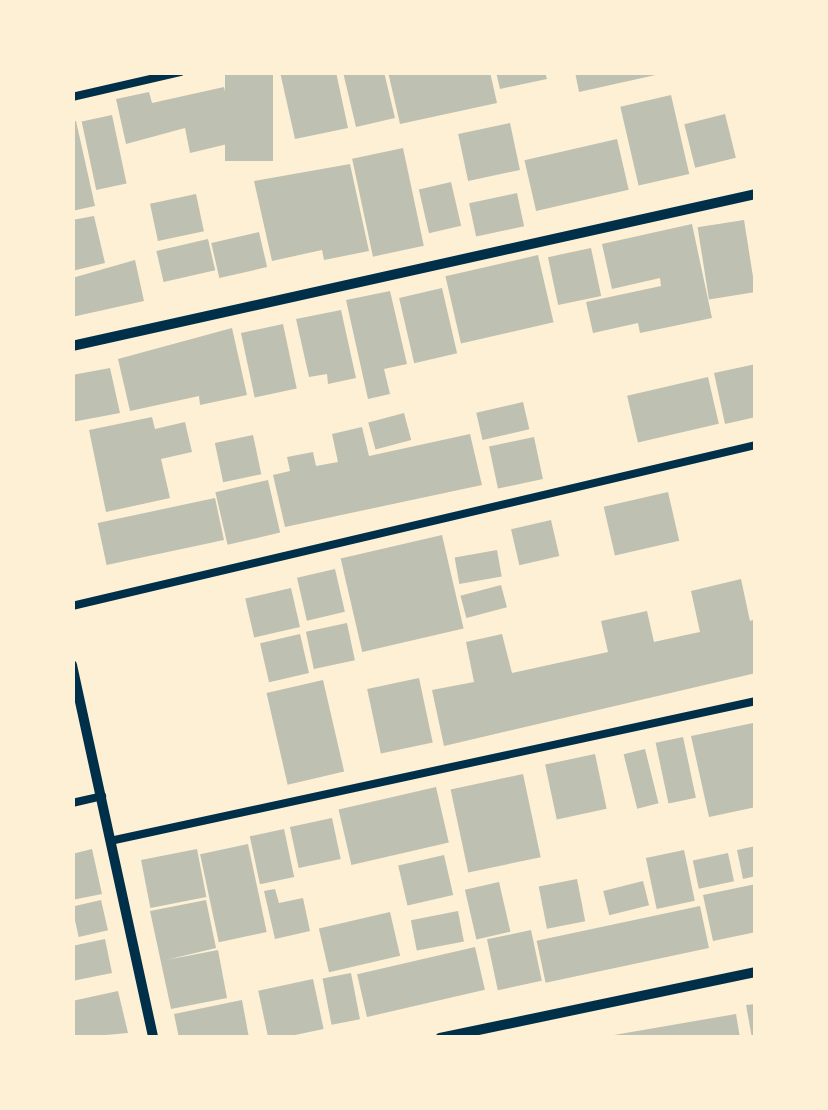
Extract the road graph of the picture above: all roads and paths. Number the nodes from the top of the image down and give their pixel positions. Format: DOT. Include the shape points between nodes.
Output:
graph roads {
  1 [pos="180,72"];
  2 [pos="72,97"];
  3 [pos="756,194"];
  4 [pos="72,346"];
  5 [pos="756,445"];
  6 [pos="72,606"];
  7 [pos="72,665"];
  8 [pos="756,700"];
  9 [pos="102,796"];
  10 [pos="72,803"];
  11 [pos="110,840"];
  12 [pos="756,972"];
  13 [pos="153,1038"];
  14 [pos="440,1038"];
  1 -- 2 [label="lane"];
  3 -- 4 [label="street"];
  5 -- 6 [label="lane"];
  7 -- 9 [label="street"];
  8 -- 11 [label="lane"];
  9 -- 10 [label="lane"];
  9 -- 11 [label="street"];
  11 -- 13 [label="street"];
  12 -- 14 [label="street"];
}
